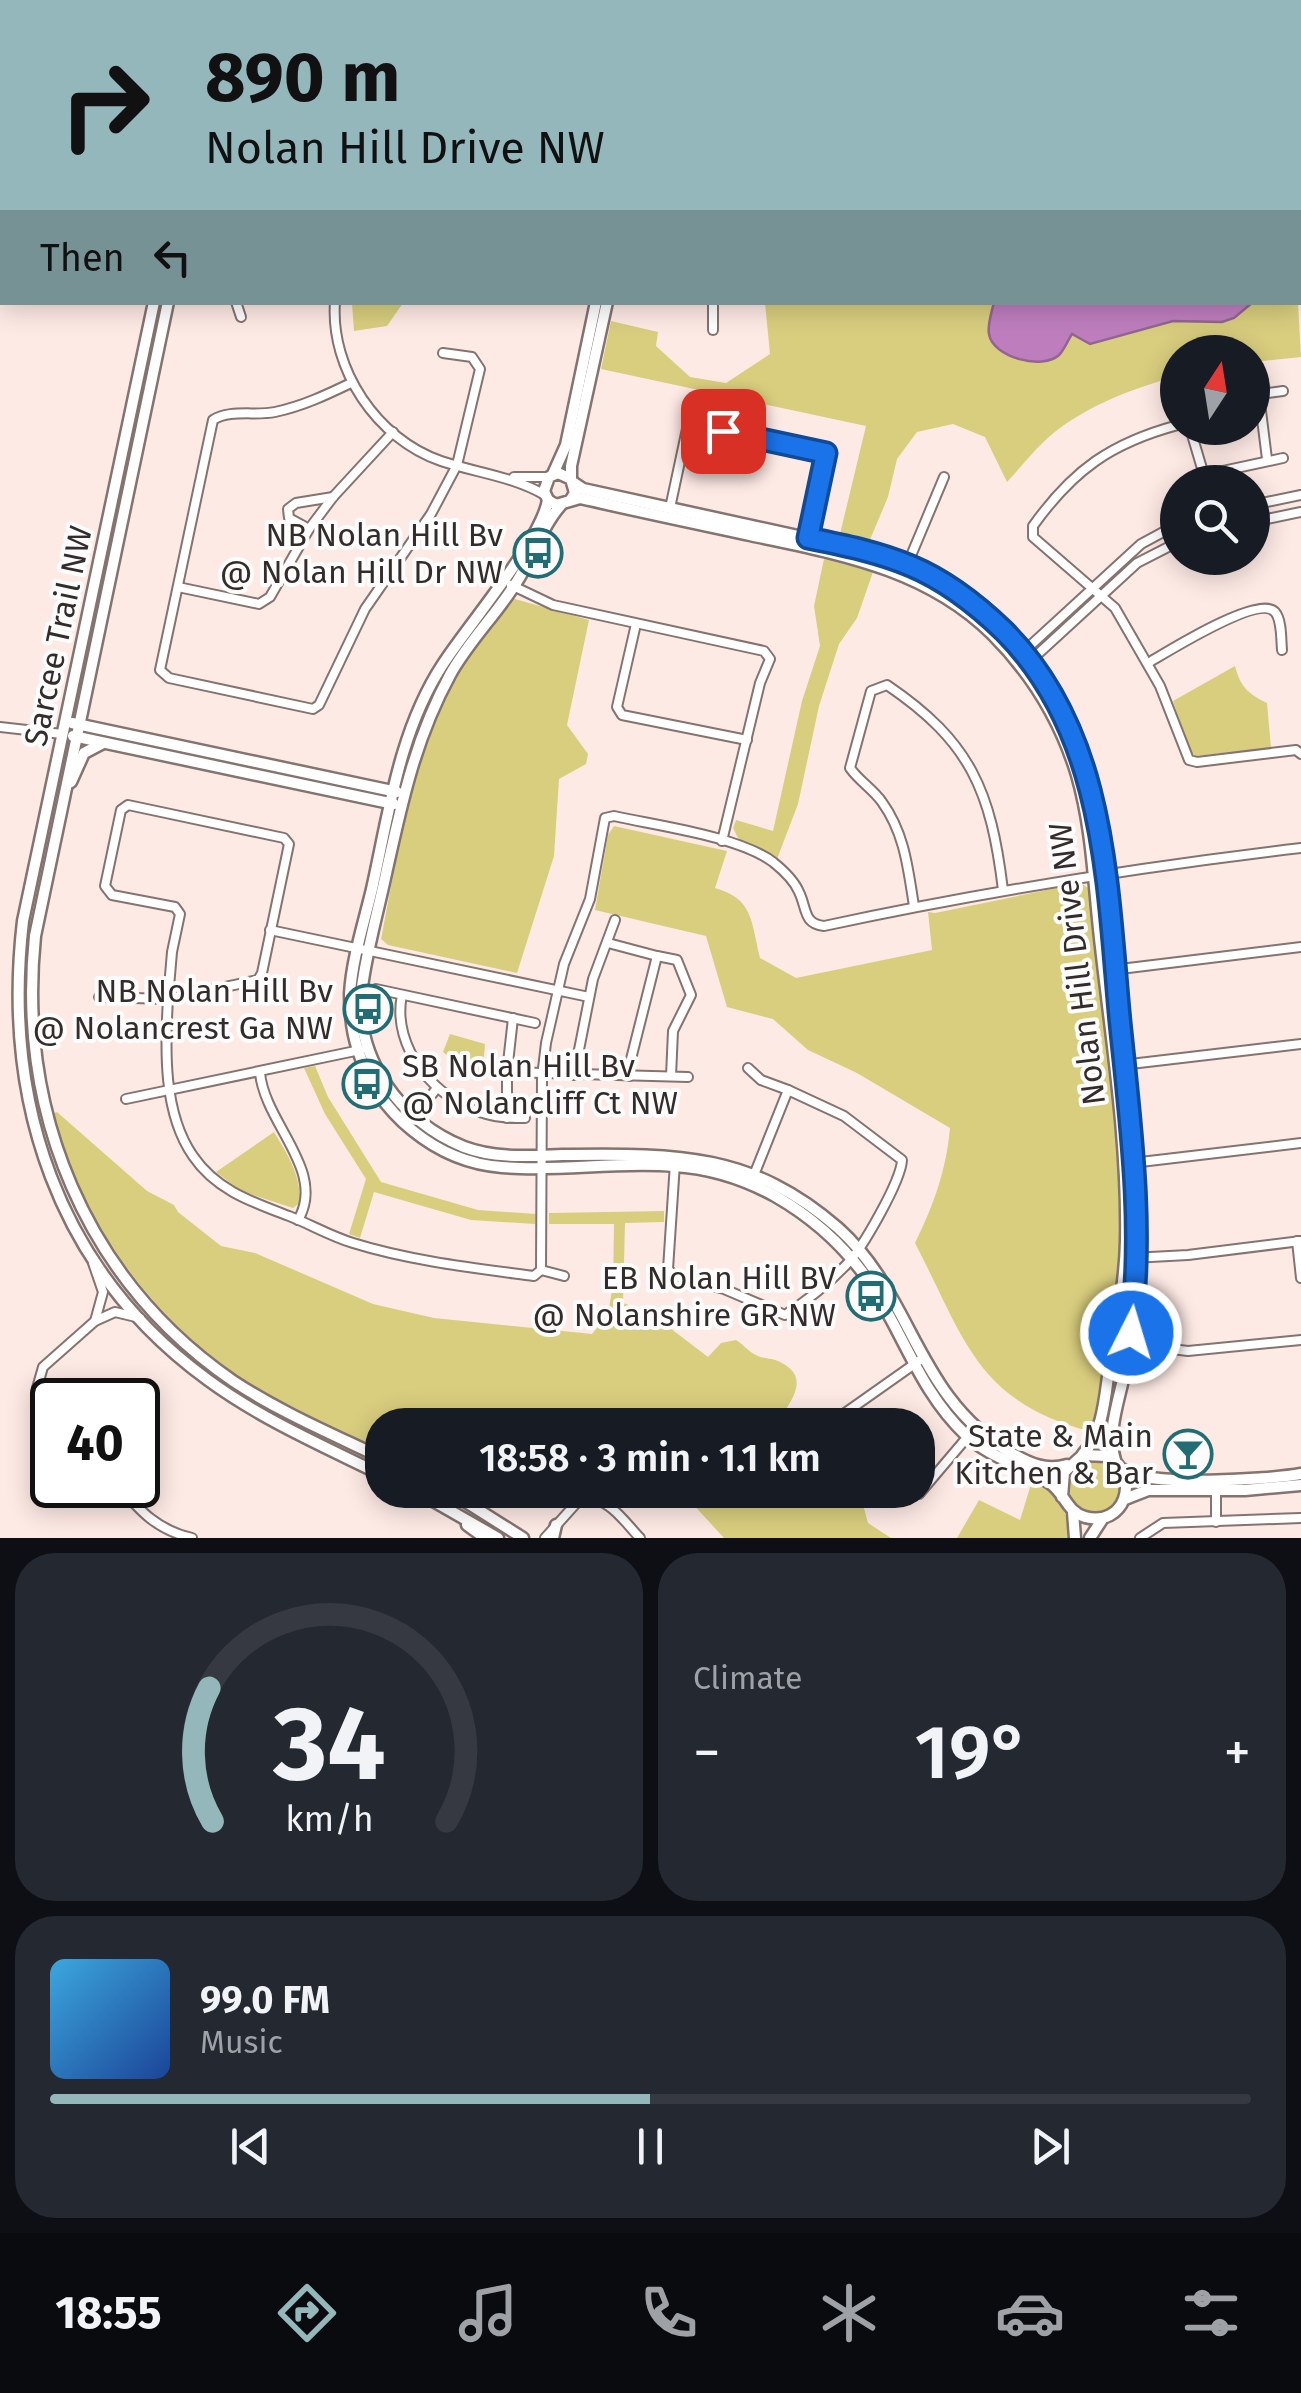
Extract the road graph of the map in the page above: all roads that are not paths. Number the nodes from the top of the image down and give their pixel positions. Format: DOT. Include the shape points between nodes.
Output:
graph roads {
  1 [pos="153,305"];
  2 [pos="167,305"];
  3 [pos="237,305"];
  4 [pos="334,305"];
  5 [pos="595,305"];
  6 [pos="606,305"];
  7 [pos="714,305"];
  8 [pos="241,317"];
  9 [pos="713,330"];
  10 [pos="443,353"];
  11 [pos="351,382"];
  12 [pos="1283,391"];
  13 [pos="1270,393"];
  14 [pos="1160,431"];
  15 [pos="393,432"];
  16 [pos="1265,445"];
  17 [pos="1284,458"];
  18 [pos="1268,460"];
  19 [pos="1251,465"];
  20 [pos="457,466"];
  21 [pos="504,476"];
  22 [pos="551,476"];
  23 [pos="944,477"];
  24 [pos="573,481"];
  25 [pos="1301,495"];
  26 [pos="332,497"];
  27 [pos="546,497"];
  28 [pos="1270,501"];
  29 [pos="566,503"];
  30 [pos="624,503"];
  31 [pos="670,508"];
  32 [pos="1301,512"];
  33 [pos="1270,518"];
  34 [pos="309,528"];
  35 [pos="1160,534"];
  36 [pos="808,543"];
  37 [pos="1160,552"];
  38 [pos="905,570"];
  39 [pos="503,579"];
  40 [pos="178,587"];
  41 [pos="514,587"];
  42 [pos="1093,587"];
  43 [pos="1102,596"];
  44 [pos="636,624"];
  45 [pos="1282,650"];
  46 [pos="1023,660"];
  47 [pos="1148,663"];
  48 [pos="65,722"];
  49 [pos="0,727"];
  50 [pos="77,730"];
  51 [pos="62,734"];
  52 [pos="747,740"];
  53 [pos="107,743"];
  54 [pos="1301,754"];
  55 [pos="65,790"];
  56 [pos="397,798"];
  57 [pos="722,841"];
  58 [pos="1301,848"];
  59 [pos="1098,874"];
  60 [pos="1003,890"];
  61 [pos="914,906"];
  62 [pos="615,920"];
  63 [pos="270,930"];
  64 [pos="608,943"];
  65 [pos="1301,946"];
  66 [pos="364,948"];
  67 [pos="657,956"];
  68 [pos="1109,970"];
  69 [pos="376,989"];
  70 [pos="556,990"];
  71 [pos="402,995"];
  72 [pos="99,997"];
  73 [pos="589,997"];
  74 [pos="168,999"];
  75 [pos="513,1018"];
  76 [pos="535,1023"];
  77 [pos="1301,1044"];
  78 [pos="363,1049"];
  79 [pos="1119,1066"];
  80 [pos="748,1068"];
  81 [pos="507,1072"];
  82 [pos="260,1073"];
  83 [pos="542,1074"];
  84 [pos="574,1075"];
  85 [pos="630,1076"];
  86 [pos="671,1076"];
  87 [pos="688,1077"];
  88 [pos="437,1088"];
  89 [pos="171,1090"];
  90 [pos="788,1090"];
  91 [pos="126,1098"];
  92 [pos="414,1117"];
  93 [pos="507,1118"];
  94 [pos="526,1118"];
  95 [pos="1301,1144"];
  96 [pos="675,1161"];
  97 [pos="542,1162"];
  98 [pos="1130,1163"];
  99 [pos="752,1180"];
  100 [pos="298,1220"];
  101 [pos="1299,1241"];
  102 [pos="89,1252"];
  103 [pos="854,1253"];
  104 [pos="1131,1258"];
  105 [pos="541,1270"];
  106 [pos="564,1276"];
  107 [pos="1301,1278"];
  108 [pos="140,1318"];
  109 [pos="95,1320"];
  110 [pos="1301,1340"];
  111 [pos="1114,1342"];
  112 [pos="1129,1344"];
  113 [pos="919,1361"];
  114 [pos="38,1378"];
  115 [pos="852,1408"];
  116 [pos="971,1432"];
  117 [pos="365,1450"];
  118 [pos="1082,1454"];
  119 [pos="1068,1464"];
  120 [pos="1118,1464"];
  121 [pos="365,1466"];
  122 [pos="1301,1474"];
  123 [pos="935,1475"];
  124 [pos="1301,1485"];
  125 [pos="1216,1490"];
  126 [pos="1062,1497"];
  127 [pos="1124,1500"];
  128 [pos="138,1508"];
  129 [pos="444,1508"];
  130 [pos="447,1508"];
  131 [pos="476,1508"];
  132 [pos="1072,1511"];
  133 [pos="1105,1517"];
  134 [pos="1301,1518"];
  135 [pos="1216,1522"];
  136 [pos="556,1525"];
  137 [pos="192,1538"];
  138 [pos="485,1538"];
  139 [pos="498,1538"];
  140 [pos="523,1538"];
  141 [pos="545,1538"];
  142 [pos="554,1538"];
  143 [pos="640,1538"];
  144 [pos="1075,1538"];
  145 [pos="1090,1538"];
  146 [pos="1140,1538"];
  1 -- 48 [label="street, Sarcee Trail NW"];
  2 -- 50 [label="street, Sarcee Trail NW"];
  3 -- 8 [label="street"];
  4 -- 11 [label="street" via="337,343"];
  5 -- 22 [label="street" via="566,445"];
  6 -- 24 [label="street" via="570,466"];
  7 -- 9 [label="street"];
  10 -- 20 [label="street" via="472,357 480,369"];
  11 -- 15 [label="street"];
  11 -- 40 [label="street" via="295,407 212,420"];
  12 -- 13 [label="street"];
  14 -- 42 [label="street" via="1099,457 1060,489 1032,526 1033,537"];
  15 -- 20 [label="street"];
  15 -- 26 [label="street"];
  16 -- 18 [label="street"];
  17 -- 18 [label="street"];
  18 -- 19 [label="street"];
  20 -- 21 [label="street"];
  20 -- 40 [label="street" via="365,608 320,705 312,709 168,678 160,670"];
  21 -- 22 [label="street"];
  21 -- 27 [label="street"];
  22 -- 24 [label="street"];
  22 -- 27 [label="street"];
  23 -- 38 [label="street"];
  24 -- 29 [label="street" via="575,492"];
  24 -- 30 [label="street, Nolan Hill Drive NW"];
  25 -- 28 [label="street"];
  26 -- 34 [label="street"];
  26 -- 34 [label="street" via="288,509 288,518"];
  27 -- 29 [label="street"];
  27 -- 39 [label="street" via="541,521"];
  29 -- 30 [label="street, Nolan Hill Drive NW"];
  29 -- 41 [label="street"];
  30 -- 31 [label="street, Nolan Hill Drive NW"];
  30 -- 36 [label="street, Nolan Hill Drive NW"];
  31 -- 36 [label="street, Nolan Hill Drive NW"];
  31 -- 36 [label="street" via="688,424 826,453"];
  32 -- 33 [label="street"];
  34 -- 40 [label="street" via="270,598 259,604"];
  35 -- 42 [label="street"];
  36 -- 38 [label="street, Nolan Hill Drive NW"];
  37 -- 43 [label="street"];
  38 -- 46 [label="street, Nolan Hill Drive NW"];
  39 -- 41 [label="street"];
  39 -- 56 [label="street" via="420,706"];
  41 -- 44 [label="street" via="553,605"];
  41 -- 56 [label="street" via="451,672"];
  42 -- 43 [label="street"];
  42 -- 46 [label="street"];
  43 -- 46 [label="street"];
  43 -- 47 [label="street"];
  44 -- 52 [label="street" via="616,707 622,715"];
  44 -- 52 [label="street" via="764,652 770,659"];
  45 -- 47 [label="street" via="1278,616 1264,607 1222,621"];
  46 -- 59 [label="street, Nolan Hill Drive NW" via="1065,714 1084,760 1099,831"];
  47 -- 54 [label="street" via="1189,760"];
  48 -- 50 [label="street"];
  48 -- 51 [label="street, Sarcee Trail NW"];
  49 -- 51 [label="street"];
  50 -- 51 [label="street"];
  50 -- 53 [label="street"];
  50 -- 55 [label="street, Sarcee Trail NW"];
  50 -- 56 [label="street"];
  51 -- 102 [label="street, Sarcee Trail NW" via="22,921 17,1034 39,1146"];
  52 -- 57 [label="street"];
  53 -- 55 [label="street" via="84,753"];
  53 -- 56 [label="street"];
  55 -- 117 [label="street, Sarcee Trail NW" via="38,914 30,997 38,1082 69,1183 129,1283 183,1340 260,1397"];
  56 -- 66 [label="street"];
  57 -- 61 [label="street" via="760,853 785,872 814,925"];
  57 -- 70 [label="street" via="606,818 590,899"];
  58 -- 59 [label="street"];
  59 -- 60 [label="street"];
  59 -- 68 [label="street, Nolan Hill Drive NW"];
  60 -- 61 [label="street"];
  60 -- 61 [label="street" via="991,814 969,764 932,718 887,685 878,686 871,691 850,768 897,827"];
  62 -- 64 [label="street"];
  63 -- 66 [label="street"];
  63 -- 74 [label="street" via="258,980"];
  63 -- 74 [label="street" via="289,844 284,838 128,804 121,810 105,886 112,895 175,907 180,914"];
  64 -- 67 [label="street"];
  64 -- 73 [label="street"];
  65 -- 68 [label="street"];
  66 -- 70 [label="street"];
  66 -- 78 [label="street"];
  67 -- 85 [label="street"];
  67 -- 86 [label="street" via="677,960 692,995 673,1031"];
  68 -- 79 [label="street, Nolan Hill Drive NW"];
  69 -- 71 [label="street"];
  70 -- 73 [label="street"];
  70 -- 83 [label="street"];
  71 -- 75 [label="street"];
  71 -- 88 [label="street" via="405,1042"];
  72 -- 74 [label="street"];
  73 -- 84 [label="street"];
  74 -- 89 [label="street"];
  75 -- 76 [label="street"];
  75 -- 81 [label="street"];
  77 -- 79 [label="street"];
  78 -- 82 [label="street"];
  78 -- 92 [label="street"];
  78 -- 97 [label="street" via="388,1106 429,1142 485,1164"];
  79 -- 98 [label="street, Nolan Hill Drive NW"];
  80 -- 90 [label="street"];
  81 -- 83 [label="street"];
  81 -- 93 [label="street"];
  82 -- 89 [label="street"];
  82 -- 100 [label="street" via="262,1092 307,1186"];
  83 -- 84 [label="street"];
  83 -- 97 [label="street"];
  84 -- 85 [label="street"];
  85 -- 86 [label="street"];
  86 -- 87 [label="street"];
  88 -- 92 [label="street"];
  88 -- 93 [label="street" via="484,1114"];
  89 -- 91 [label="street"];
  89 -- 100 [label="street" via="181,1133 205,1172 243,1198"];
  90 -- 99 [label="street"];
  90 -- 103 [label="street" via="844,1116 902,1160 889,1198"];
  92 -- 97 [label="street" via="479,1152"];
  93 -- 94 [label="street"];
  95 -- 98 [label="street"];
  96 -- 97 [label="street"];
  96 -- 99 [label="street" via="698,1158"];
  96 -- 103 [label="street" via="668,1269 674,1276 724,1288 785,1315"];
  97 -- 105 [label="street"];
  98 -- 104 [label="street, Nolan Hill Drive NW"];
  99 -- 103 [label="street" via="802,1200"];
  100 -- 105 [label="street" via="393,1254 534,1276"];
  101 -- 104 [label="street"];
  101 -- 107 [label="street"];
  102 -- 108 [label="street, Sarcee Trail NW"];
  102 -- 109 [label="street" via="103,1292"];
  103 -- 113 [label="street" via="880,1277"];
  104 -- 111 [label="street, Nolan Hill Drive NW"];
  104 -- 112 [label="street, Nolan Hill Drive NW"];
  105 -- 106 [label="street"];
  108 -- 109 [label="street" via="115,1312"];
  108 -- 121 [label="street, Sarcee Trail NW" via="189,1366 243,1404"];
  109 -- 114 [label="street"];
  110 -- 112 [label="street" via="1188,1352"];
  111 -- 112 [label="street"];
  111 -- 118 [label="street, Nolan Hill Drive NW" via="1097,1434"];
  112 -- 120 [label="street, Nolan Hill Drive NW" via="1112,1438"];
  113 -- 115 [label="street"];
  113 -- 116 [label="street"];
  116 -- 119 [label="street" via="1030,1464"];
  116 -- 123 [label="street"];
  116 -- 126 [label="street" via="995,1457 1048,1482"];
  118 -- 119 [label="street"];
  118 -- 120 [label="street" via="1100,1453"];
  119 -- 126 [label="street"];
  120 -- 122 [label="street" via="1152,1478"];
  120 -- 127 [label="street" via="1127,1483"];
  124 -- 125 [label="street"];
  125 -- 127 [label="street" via="1148,1490"];
  125 -- 135 [label="street"];
  126 -- 132 [label="street"];
  127 -- 133 [label="street"];
  128 -- 137 [label="street" via="158,1526"];
  129 -- 138 [label="street"];
  130 -- 139 [label="street"];
  131 -- 140 [label="street"];
  132 -- 133 [label="street"];
  132 -- 144 [label="street"];
  133 -- 145 [label="street"];
  134 -- 135 [label="street"];
  135 -- 146 [label="street" via="1162,1524"];
  136 -- 141 [label="street"];
  136 -- 142 [label="street"];
  136 -- 143 [label="street" via="580,1499 593,1498 609,1504"];
}
